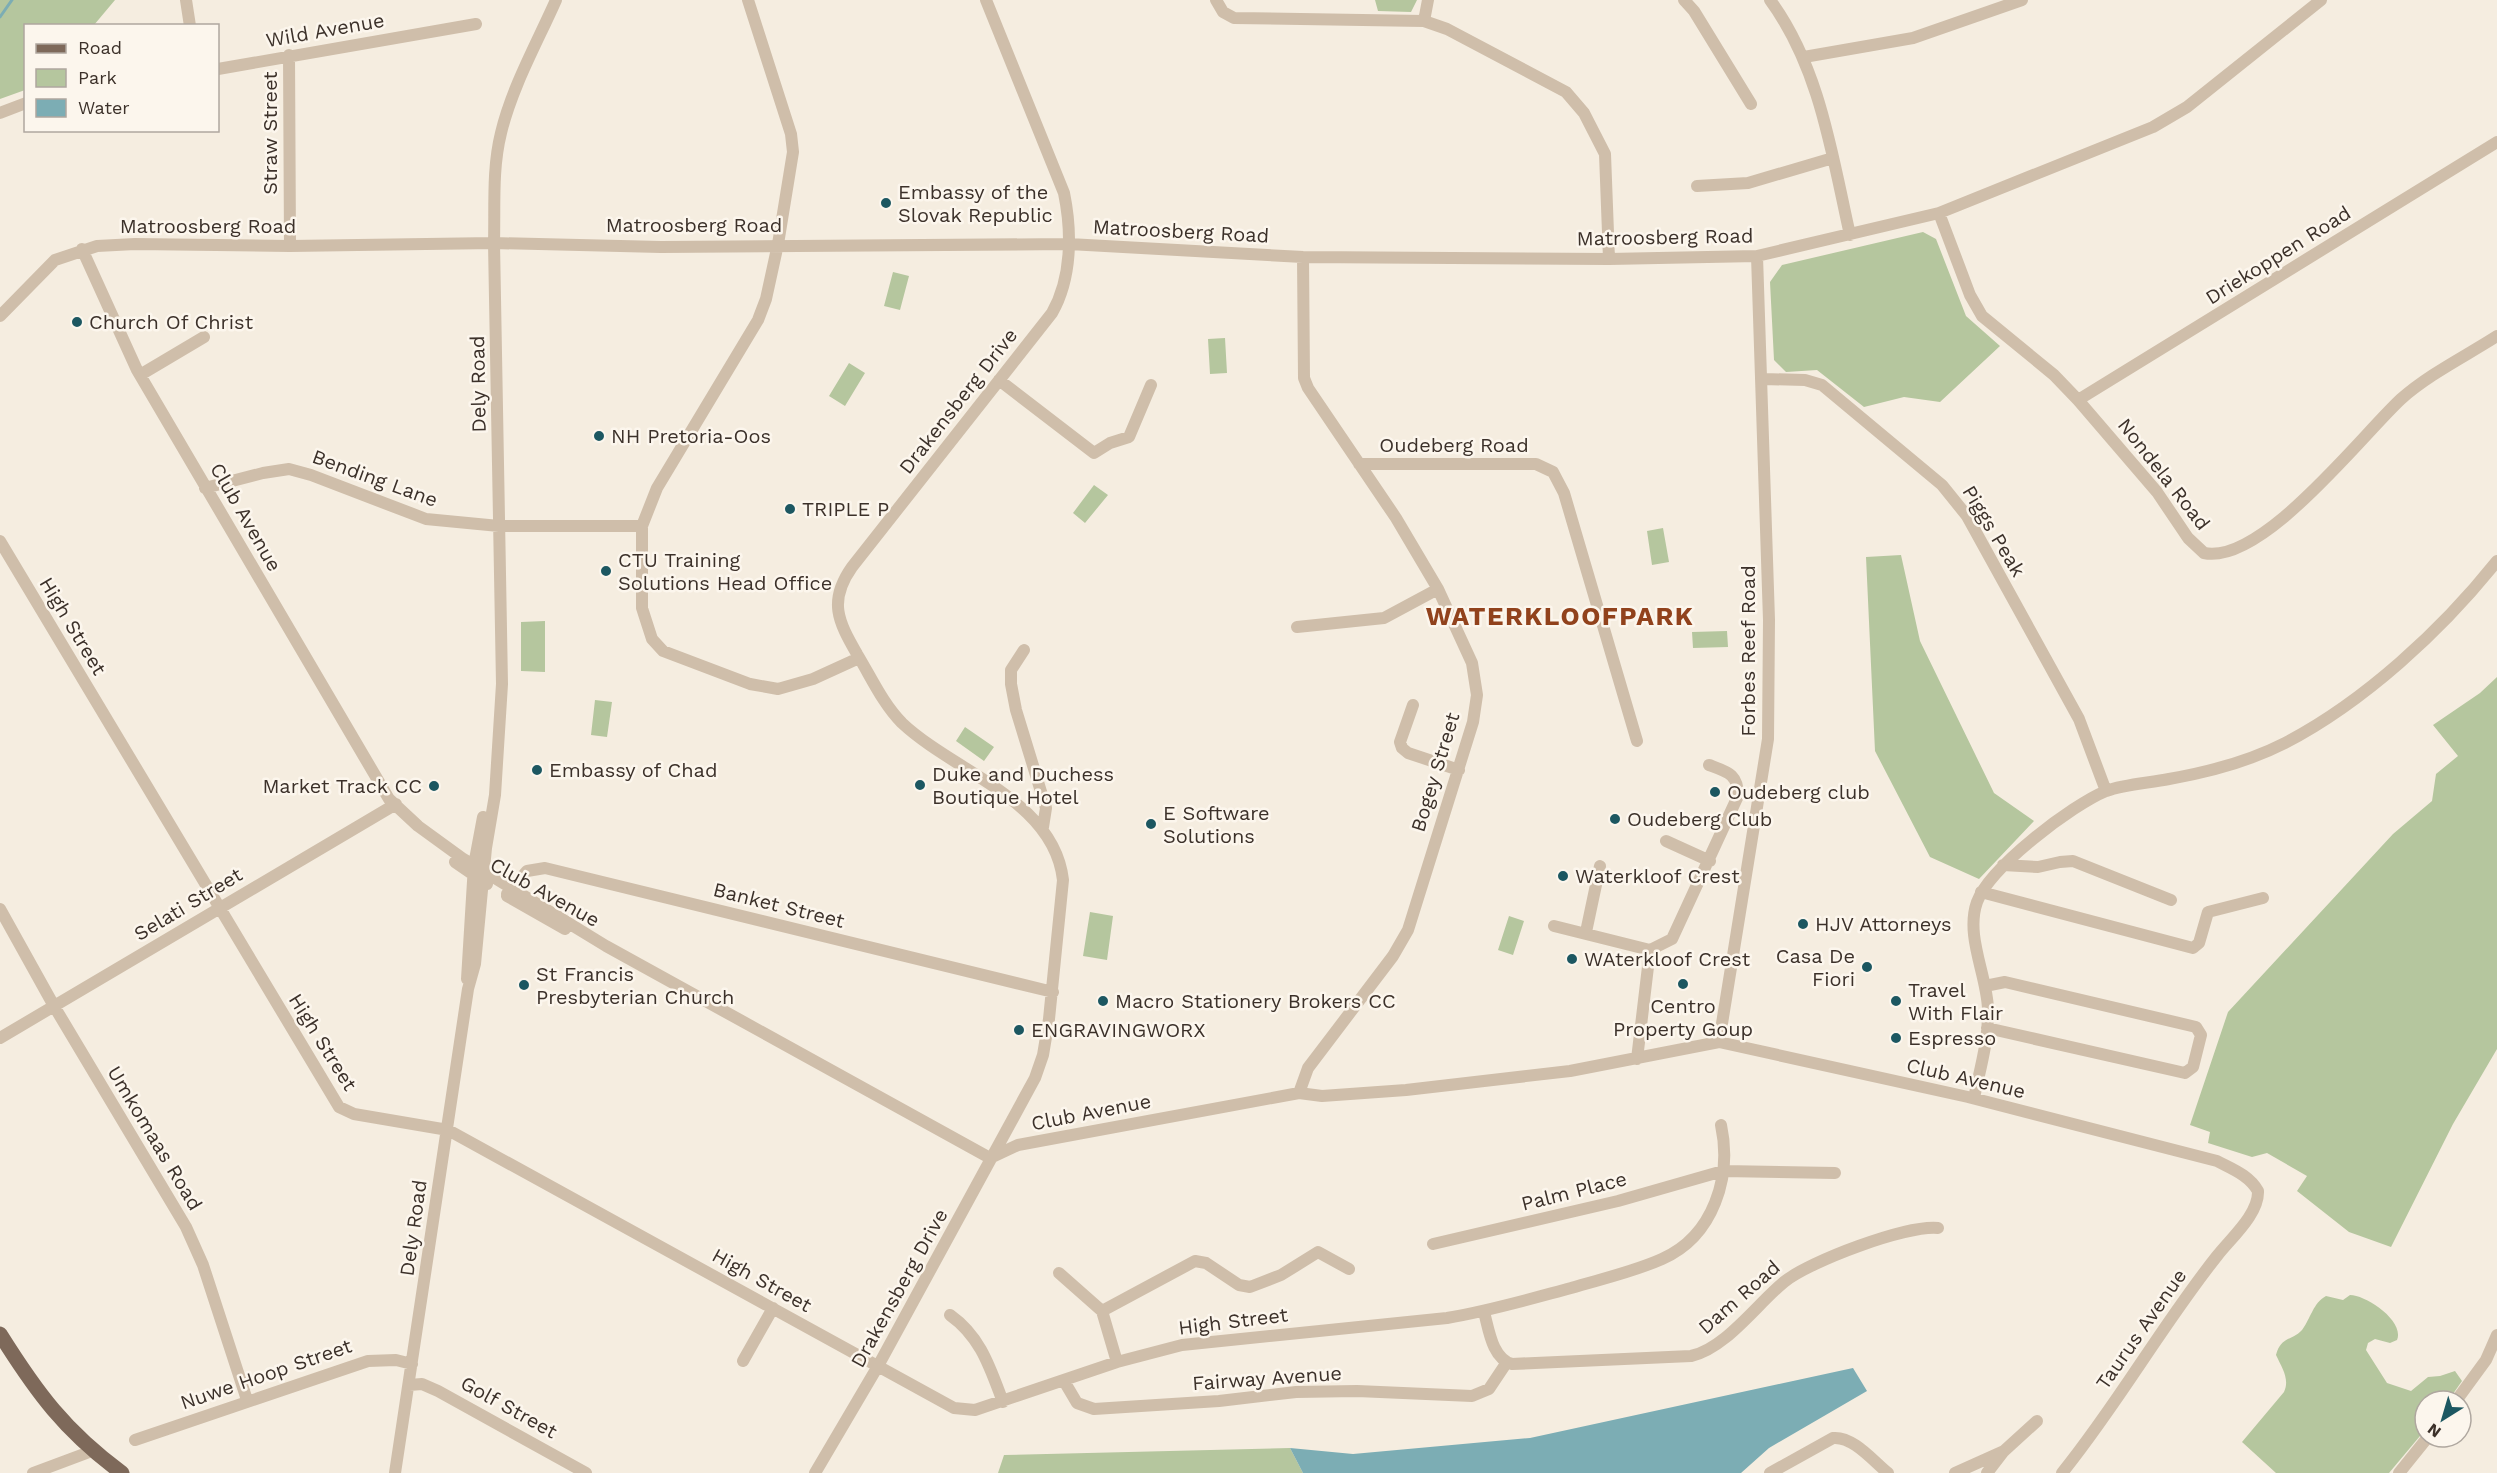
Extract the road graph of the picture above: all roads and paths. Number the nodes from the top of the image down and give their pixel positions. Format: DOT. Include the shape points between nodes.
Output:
graph roads {
  1 [pos="186,0"];
  2 [pos="556,0"];
  3 [pos="748,0"];
  4 [pos="986,0"];
  5 [pos="1216,0"];
  6 [pos="1428,0"];
  7 [pos="1684,0"];
  8 [pos="1770,0"];
  9 [pos="2022,0"];
  10 [pos="2322,0"];
  11 [pos="1424,21"];
  12 [pos="190,24"];
  13 [pos="476,24"];
  14 [pos="289,55"];
  15 [pos="1804,57"];
  16 [pos="219,69"];
  17 [pos="24,104"];
  18 [pos="1751,104"];
  19 [pos="0,113"];
  20 [pos="2497,142"];
  21 [pos="1833,159"];
  22 [pos="1696,186"];
  23 [pos="1939,213"];
  24 [pos="1850,235"];
  25 [pos="494,243"];
  26 [pos="778,244"];
  27 [pos="1069,244"];
  28 [pos="290,246"];
  29 [pos="82,249"];
  30 [pos="1757,256"];
  31 [pos="1303,257"];
  32 [pos="1609,259"];
  33 [pos="0,316"];
  34 [pos="2497,336"];
  35 [pos="204,337"];
  36 [pos="140,375"];
  37 [pos="1763,379"];
  38 [pos="999,380"];
  39 [pos="1151,385"];
  40 [pos="2079,400"];
  41 [pos="1359,464"];
  42 [pos="205,488"];
  43 [pos="500,526"];
  44 [pos="642,526"];
  45 [pos="0,541"];
  46 [pos="2497,561"];
  47 [pos="1438,589"];
  48 [pos="1296,627"];
  49 [pos="1024,650"];
  50 [pos="860,658"];
  51 [pos="1413,705"];
  52 [pos="1636,741"];
  53 [pos="1709,765"];
  54 [pos="1459,770"];
  55 [pos="2106,791"];
  56 [pos="392,804"];
  57 [pos="1043,827"];
  58 [pos="1666,841"];
  59 [pos="1710,861"];
  60 [pos="2003,865"];
  61 [pos="1600,866"];
  62 [pos="479,873"];
  63 [pos="508,892"];
  64 [pos="1981,892"];
  65 [pos="2263,898"];
  66 [pos="2171,900"];
  67 [pos="219,908"];
  68 [pos="0,909"];
  69 [pos="1554,926"];
  70 [pos="1586,932"];
  71 [pos="1650,950"];
  72 [pos="1985,986"];
  73 [pos="1053,992"];
  74 [pos="54,1006"];
  75 [pos="1988,1028"];
  76 [pos="0,1038"];
  77 [pos="1719,1042"];
  78 [pos="1637,1059"];
  79 [pos="1299,1093"];
  80 [pos="1974,1098"];
  81 [pos="1011,1119"];
  82 [pos="1721,1125"];
  83 [pos="448,1130"];
  84 [pos="1018,1145"];
  85 [pos="990,1158"];
  86 [pos="1724,1171"];
  87 [pos="1835,1173"];
  88 [pos="2255,1209"];
  89 [pos="1938,1228"];
  90 [pos="1433,1244"];
  91 [pos="1349,1269"];
  92 [pos="1059,1274"];
  93 [pos="773,1308"];
  94 [pos="1102,1311"];
  95 [pos="1484,1312"];
  96 [pos="950,1315"];
  97 [pos="0,1334"];
  98 [pos="2497,1335"];
  99 [pos="743,1361"];
  100 [pos="1118,1362"];
  101 [pos="1507,1362"];
  102 [pos="412,1364"];
  103 [pos="878,1366"];
  104 [pos="1064,1381"];
  105 [pos="410,1385"];
  106 [pos="2465,1389"];
  107 [pos="248,1400"];
  108 [pos="1003,1402"];
  109 [pos="2037,1420"];
  110 [pos="135,1440"];
  111 [pos="2418,1449"];
  112 [pos="92,1451"];
  113 [pos="2004,1451"];
  114 [pos="33,1473"];
  115 [pos="122,1473"];
  116 [pos="395,1473"];
  117 [pos="586,1473"];
  118 [pos="815,1473"];
  119 [pos="1770,1473"];
  120 [pos="1888,1473"];
  121 [pos="1955,1473"];
  122 [pos="1987,1473"];
  123 [pos="2062,1473"];
  124 [pos="2399,1473"];
  1 -- 12 [label="street"];
  2 -- 25 [label="street, Dely Road" via="500,135"];
  3 -- 26 [label="street" via="791,134 791,170"];
  4 -- 27 [label="street, Drakensberg Drive" via="1064,193"];
  5 -- 11 [label="street" via="1223,12 1234,18"];
  6 -- 11 [label="street"];
  7 -- 18 [label="street"];
  8 -- 15 [label="street"];
  9 -- 15 [label="street" via="1913,38"];
  10 -- 23 [label="street, Matroosberg Road" via="2168,119"];
  11 -- 32 [label="street" via="1448,29 1575,100 1601,142 1607,160"];
  13 -- 14 [label="street, Wild Avenue"];
  14 -- 16 [label="street, Wild Avenue"];
  14 -- 28 [label="street, Straw Street"];
  15 -- 21 [label="street"];
  17 -- 19 [label="street"];
  20 -- 40 [label="street, Driekoppen Road"];
  21 -- 22 [label="street" via="1748,183"];
  21 -- 24 [label="street"];
  23 -- 24 [label="street, Matroosberg Road"];
  23 -- 40 [label="street, Nondela Road" via="1982,316"];
  24 -- 30 [label="street, Matroosberg Road"];
  25 -- 26 [label="street, Matroosberg Road" via="661,247"];
  25 -- 28 [label="street, Matroosberg Road"];
  25 -- 43 [label="street, Dely Road"];
  26 -- 27 [label="street, Matroosberg Road"];
  26 -- 44 [label="street" via="759,320 657,488"];
  27 -- 31 [label="street, Matroosberg Road"];
  27 -- 38 [label="street, Drakensberg Drive" via="1059,301"];
  28 -- 29 [label="street, Matroosberg Road" via="135,244"];
  29 -- 33 [label="street, Matroosberg Road" via="49,265"];
  29 -- 36 [label="street, Club Avenue"];
  30 -- 32 [label="street, Matroosberg Road"];
  30 -- 37 [label="street, Forbes Reef Road"];
  31 -- 32 [label="street, Matroosberg Road"];
  31 -- 41 [label="street, Bogey Street" via="1304,378"];
  34 -- 40 [label="street, Nondela Road" via="2407,394 2292,510 2256,537 2214,555 2204,553 2188,538 2157,492"];
  35 -- 36 [label="street"];
  36 -- 42 [label="street, Club Avenue"];
  37 -- 55 [label="street, Piggs Peak" via="1806,380 1822,385 1951,494 1967,516 2079,719"];
  37 -- 77 [label="street, Forbes Reef Road" via="1768,739"];
  38 -- 39 [label="street" via="1094,453 1129,436"];
  38 -- 50 [label="street, Drakensberg Drive" via="843,580 839,592 840,622"];
  41 -- 47 [label="street, Bogey Street"];
  41 -- 52 [label="street, Oudeberg Road" via="1536,464 1553,472 1564,493"];
  42 -- 43 [label="street, Bending Lane" via="289,469 426,519"];
  42 -- 56 [label="street, Club Avenue"];
  43 -- 44 [label="street, Bending Lane"];
  43 -- 62 [label="street, Dely Road" via="502,684 494,779 488,797"];
  44 -- 50 [label="street" via="643,618 652,639 663,651 750,684 778,689 813,679"];
  45 -- 67 [label="street, High Street"];
  46 -- 55 [label="street" via="2445,622 2340,710 2285,743 2226,768"];
  47 -- 48 [label="street" via="1384,618"];
  47 -- 54 [label="street, Bogey Street" via="1464,641 1476,680 1473,722"];
  49 -- 57 [label="street" via="1011,670 1011,684 1046,808"];
  50 -- 57 [label="street, Drakensberg Drive" via="903,724"];
  51 -- 54 [label="street" via="1400,742 1402,748"];
  53 -- 59 [label="street" via="1732,774 1738,784 1738,796"];
  54 -- 79 [label="street, Bogey Street" via="1405,935 1308,1068"];
  55 -- 60 [label="street"];
  56 -- 62 [label="street, Club Avenue" via="424,841"];
  56 -- 67 [label="street, Selati Street"];
  57 -- 73 [label="street, Drakensberg Drive" via="1057,853 1063,879"];
  58 -- 59 [label="street"];
  59 -- 71 [label="street" via="1672,939"];
  60 -- 64 [label="street"];
  60 -- 66 [label="street" via="2038,867 2073,861"];
  61 -- 70 [label="street"];
  62 -- 63 [label="street, Club Avenue"];
  62 -- 83 [label="street, Dely Road" via="475,964"];
  63 -- 73 [label="street, Banket Street" via="527,871 545,868"];
  63 -- 85 [label="street, Club Avenue" via="545,919 606,946"];
  64 -- 65 [label="street" via="2193,948 2199,943 2208,912"];
  64 -- 72 [label="street" via="1974,927"];
  67 -- 74 [label="street, Selati Street"];
  67 -- 83 [label="street, High Street" via="339,1107 354,1114"];
  68 -- 74 [label="street, Umkomaas Road"];
  69 -- 70 [label="street"];
  70 -- 71 [label="street"];
  71 -- 78 [label="street"];
  72 -- 75 [label="street"];
  72 -- 75 [label="street" via="2005,981 2196,1027 2201,1035 2193,1067 2186,1073"];
  73 -- 81 [label="street, Drakensberg Drive" via="1040,1066"];
  74 -- 76 [label="street, Selati Street"];
  74 -- 107 [label="street, Umkomaas Road" via="193,1241"];
  75 -- 80 [label="street"];
  77 -- 78 [label="street, Club Avenue"];
  77 -- 80 [label="street, Club Avenue"];
  78 -- 79 [label="street, Club Avenue" via="1406,1090 1322,1096"];
  79 -- 84 [label="street, Club Avenue"];
  80 -- 88 [label="street, Club Avenue" via="2217,1161 2243,1174 2255,1186 2259,1196"];
  81 -- 84 [label="street"];
  81 -- 85 [label="street, Drakensberg Drive"];
  82 -- 86 [label="street, High Street" via="1726,1147"];
  83 -- 93 [label="street, High Street"];
  83 -- 102 [label="street, Dely Road"];
  84 -- 85 [label="street, Club Avenue"];
  85 -- 103 [label="street, Drakensberg Drive"];
  86 -- 87 [label="street, Palm Place"];
  86 -- 90 [label="street, Palm Place" via="1618,1201"];
  86 -- 95 [label="street, High Street" via="1707,1220 1671,1254 1627,1272"];
  88 -- 123 [label="street, Taurus Avenue" via="2195,1283 2092,1436"];
  89 -- 101 [label="street, Dam Road" via="1920,1227 1800,1271 1715,1346 1700,1354 1522,1366"];
  91 -- 94 [label="street" via="1317,1252 1281,1275 1245,1287 1206,1263 1195,1261"];
  92 -- 94 [label="street"];
  93 -- 99 [label="street"];
  93 -- 103 [label="street, High Street"];
  94 -- 100 [label="street"];
  95 -- 100 [label="street, High Street" via="1182,1346"];
  95 -- 101 [label="street" via="1496,1350"];
  96 -- 108 [label="street" via="968,1329 981,1347"];
  97 -- 112 [label="main road" via="37,1393"];
  98 -- 106 [label="street" via="2486,1360"];
  100 -- 104 [label="street, High Street"];
  101 -- 104 [label="street, Fairway Avenue" via="1488,1389 1456,1397 1296,1392 1094,1409 1077,1402"];
  102 -- 105 [label="street, Dely Road"];
  102 -- 107 [label="street, Nuwe Hoop Street" via="368,1361"];
  103 -- 108 [label="street, High Street" via="961,1410"];
  103 -- 118 [label="street, Drakensberg Drive"];
  104 -- 108 [label="street, High Street"];
  105 -- 116 [label="street, Dely Road"];
  105 -- 117 [label="street, Golf Street" via="422,1384 438,1390"];
  107 -- 110 [label="street, Nuwe Hoop Street"];
  109 -- 113 [label="street"];
  111 -- 124 [label="street"];
  112 -- 114 [label="street"];
  112 -- 115 [label="main road"];
  113 -- 121 [label="street"];
  113 -- 122 [label="street"];
  119 -- 120 [label="street" via="1841,1437"];
}
